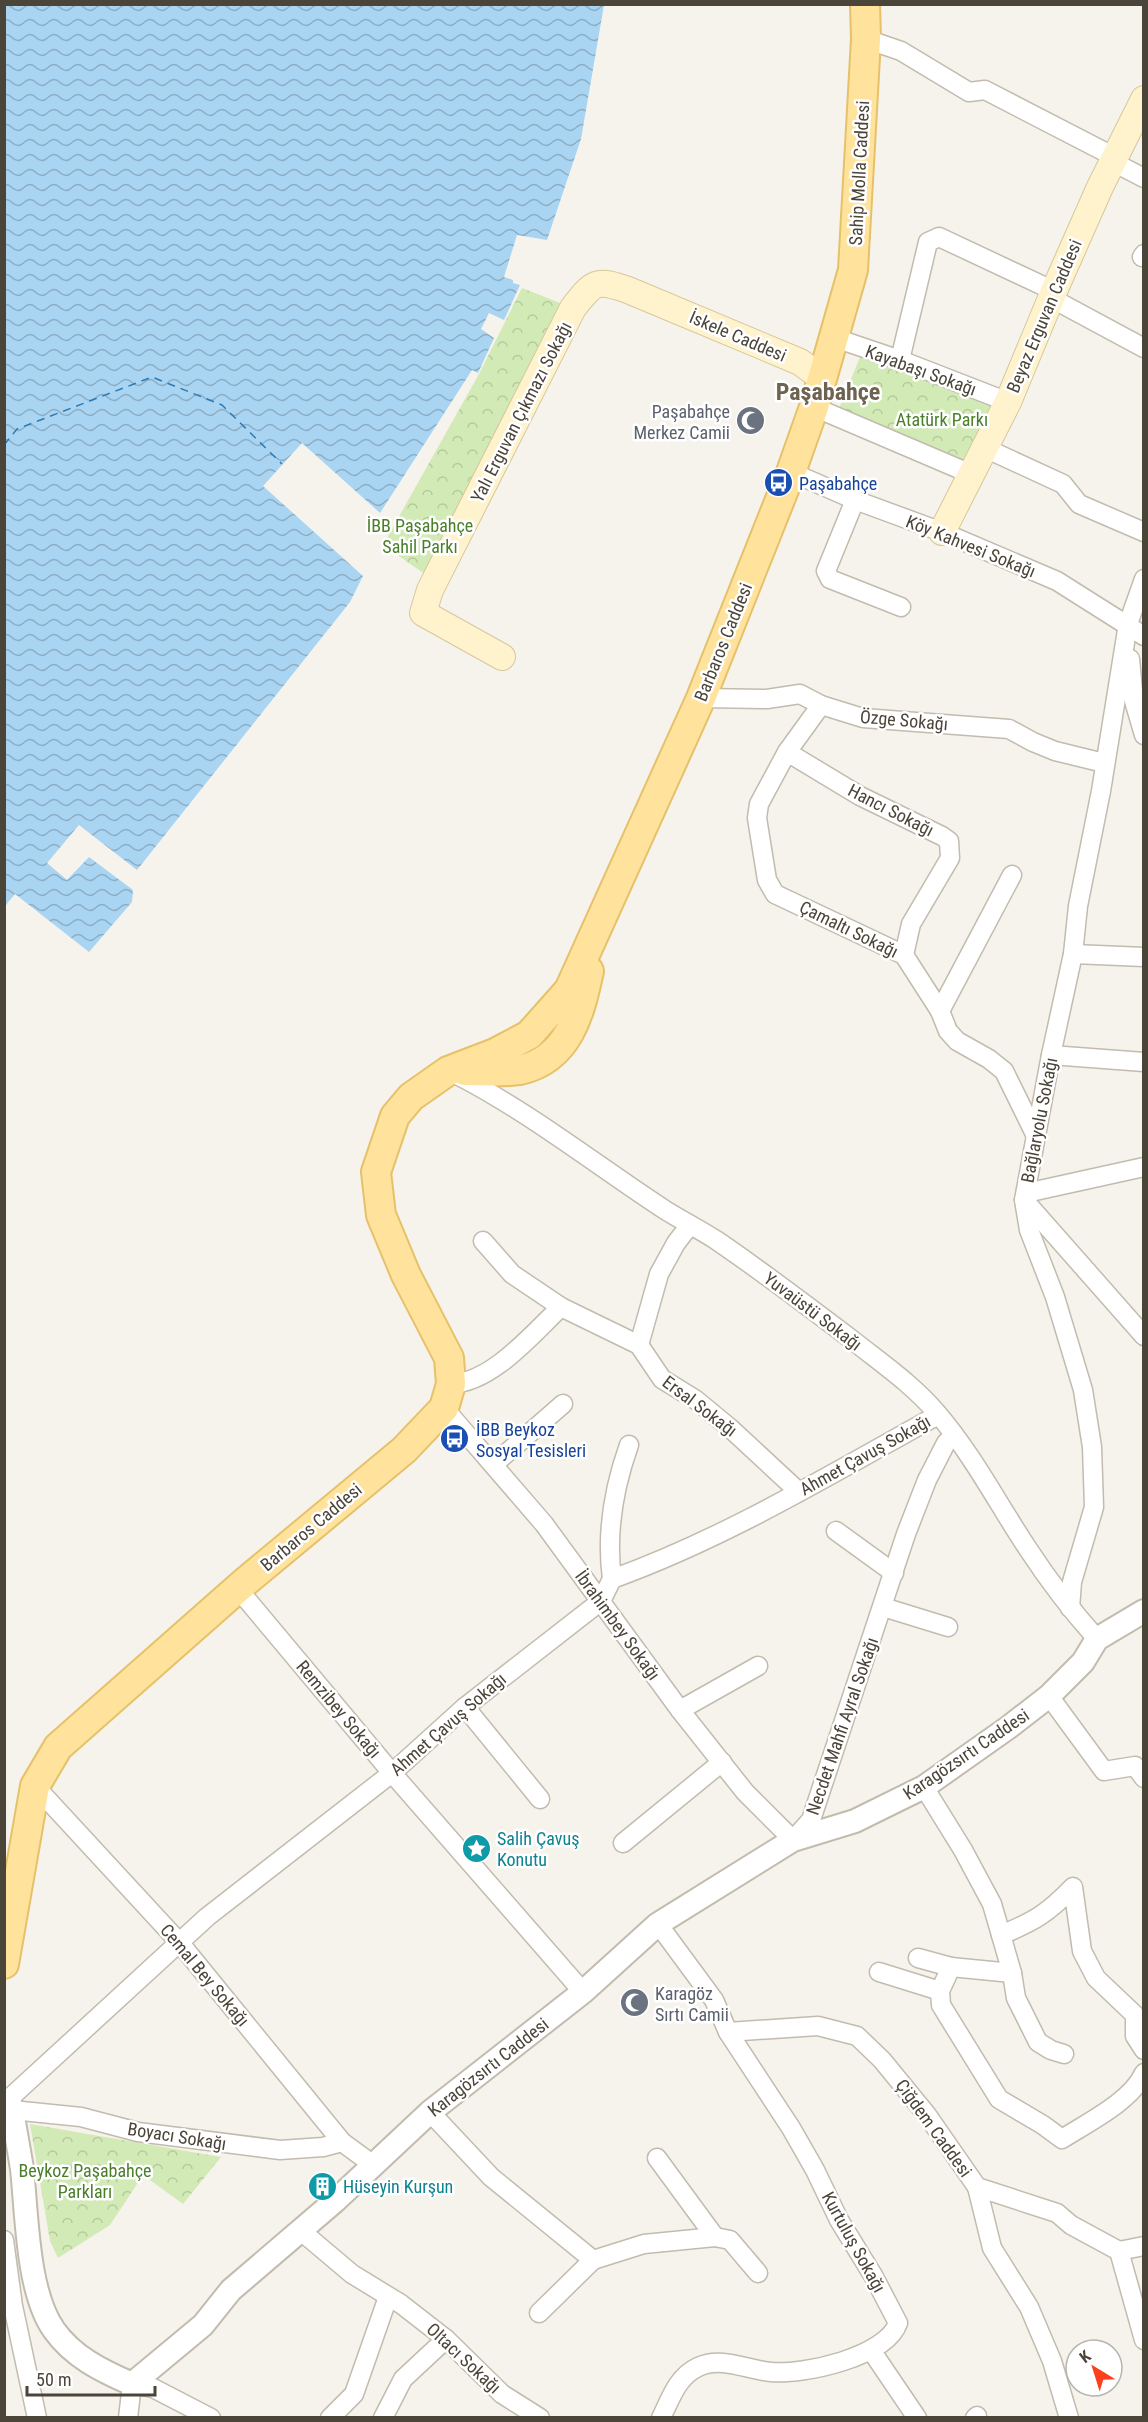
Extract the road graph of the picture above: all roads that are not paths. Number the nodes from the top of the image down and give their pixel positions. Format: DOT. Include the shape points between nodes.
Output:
graph roads {
  1 [pos="865,4"];
  2 [pos="866,39"];
  3 [pos="1143,99"];
  4 [pos="1113,162"];
  5 [pos="1143,178"];
  6 [pos="584,294"];
  7 [pos="1052,295"];
  8 [pos="835,338"];
  9 [pos="1143,348"];
  10 [pos="900,360"];
  11 [pos="822,378"];
  12 [pos="1008,402"];
  13 [pos="814,407"];
  14 [pos="985,448"];
  15 [pos="791,472"];
  16 [pos="971,474"];
  17 [pos="855,500"];
  18 [pos="942,532"];
  19 [pos="1143,532"];
  20 [pos="1143,579"];
  21 [pos="901,607"];
  22 [pos="1128,624"];
  23 [pos="1143,636"];
  24 [pos="502,657"];
  25 [pos="701,698"];
  26 [pos="821,705"];
  27 [pos="1143,735"];
  28 [pos="787,752"];
  29 [pos="1104,763"];
  30 [pos="1012,875"];
  31 [pos="1073,954"];
  32 [pos="904,956"];
  33 [pos="1143,957"];
  34 [pos="940,1011"];
  35 [pos="1051,1055"];
  36 [pos="1143,1062"];
  37 [pos="448,1071"];
  38 [pos="1036,1136"];
  39 [pos="1143,1167"];
  40 [pos="1025,1197"];
  41 [pos="690,1225"];
  42 [pos="483,1240"];
  43 [pos="561,1307"];
  44 [pos="1143,1336"];
  45 [pos="639,1345"];
  46 [pos="448,1396"];
  47 [pos="563,1404"];
  48 [pos="938,1414"];
  49 [pos="954,1435"];
  50 [pos="629,1445"];
  51 [pos="494,1464"];
  52 [pos="799,1492"];
  53 [pos="836,1531"];
  54 [pos="894,1572"];
  55 [pos="612,1579"];
  56 [pos="238,1589"];
  57 [pos="601,1601"];
  58 [pos="883,1607"];
  59 [pos="1070,1608"];
  60 [pos="1143,1611"];
  61 [pos="948,1627"];
  62 [pos="1097,1639"];
  63 [pos="758,1665"];
  64 [pos="1049,1696"];
  65 [pos="465,1707"];
  66 [pos="680,1710"];
  67 [pos="722,1762"];
  68 [pos="392,1773"];
  69 [pos="1143,1778"];
  70 [pos="35,1786"];
  71 [pos="924,1787"];
  72 [pos="540,1799"];
  73 [pos="793,1840"];
  74 [pos="623,1843"];
  75 [pos="657,1924"];
  76 [pos="1001,1935"];
  77 [pos="179,1942"];
  78 [pos="918,1958"];
  79 [pos="4,1964"];
  80 [pos="951,1967"];
  81 [pos="879,1972"];
  82 [pos="1012,1973"];
  83 [pos="940,1991"];
  84 [pos="583,1992"];
  85 [pos="728,2032"];
  86 [pos="1143,2050"];
  87 [pos="1064,2054"];
  88 [pos="1143,2073"];
  89 [pos="8,2111"];
  90 [pos="430,2112"];
  91 [pos="342,2142"];
  92 [pos="657,2158"];
  93 [pos="372,2164"];
  94 [pos="976,2187"];
  95 [pos="301,2231"];
  96 [pos="716,2237"];
  97 [pos="4,2240"];
  98 [pos="1143,2246"];
  99 [pos="1119,2251"];
  100 [pos="593,2260"];
  101 [pos="758,2272"];
  102 [pos="388,2297"];
  103 [pos="539,2313"];
  104 [pos="446,2338"];
  105 [pos="1143,2340"];
  106 [pos="872,2350"];
  107 [pos="132,2384"];
  108 [pos="37,2418"];
  109 [pos="128,2418"];
  110 [pos="211,2418"];
  111 [pos="330,2418"];
  112 [pos="383,2418"];
  113 [pos="540,2418"];
  114 [pos="661,2418"];
  115 [pos="918,2418"];
  116 [pos="1069,2418"];
  1 -- 2 [label="main road, Sahip Molla Caddesi"];
  2 -- 4 [label="street" via="901,51 969,92 985,90 1105,152"];
  2 -- 8 [label="main road, Sahip Molla Caddesi" via="853,270"];
  3 -- 4 [label="main road, Beyaz Erguvan Caddesi"];
  4 -- 5 [label="street"];
  4 -- 7 [label="main road, Beyaz Erguvan Caddesi"];
  6 -- 11 [label="main road, İskele Caddesi" via="593,285 604,282 628,290 800,362"];
  6 -- 24 [label="main road, Yalı Erguvan Çıkmazı Sokağı" via="573,308 430,590 423,613"];
  7 -- 9 [label="street"];
  7 -- 10 [label="street" via="939,237 928,242"];
  7 -- 12 [label="main road, Beyaz Erguvan Caddesi"];
  8 -- 10 [label="street, Kayabaşı Sokağı"];
  8 -- 11 [label="main road, Barbaros Caddesi"];
  10 -- 12 [label="street, Kayabaşı Sokağı"];
  11 -- 13 [label="main road, Barbaros Caddesi"];
  12 -- 14 [label="main road, Beyaz Erguvan Caddesi"];
  13 -- 15 [label="main road, Barbaros Caddesi"];
  13 -- 16 [label="street"];
  14 -- 16 [label="main road, Beyaz Erguvan Caddesi"];
  14 -- 19 [label="street" via="1063,484 1079,504"];
  15 -- 17 [label="street, Köy Kahvesi Sokağı"];
  15 -- 25 [label="main road, Barbaros Caddesi"];
  16 -- 18 [label="main road, Beyaz Erguvan Caddesi"];
  17 -- 18 [label="street, Köy Kahvesi Sokağı"];
  17 -- 21 [label="street" via="826,571 830,579"];
  18 -- 22 [label="street, Köy Kahvesi Sokağı" via="1057,581"];
  20 -- 22 [label="street"];
  22 -- 23 [label="street, Köy Kahvesi Sokağı"];
  22 -- 27 [label="street" via="1134,701"];
  22 -- 29 [label="street, Bağlaryolu Sokağı"];
  25 -- 26 [label="street, Özge Sokağı" via="767,699 800,694"];
  25 -- 37 [label="main road, Barbaros Caddesi" via="592,937 592,960 570,1035 548,1059 514,1070"];
  26 -- 28 [label="street, Çamaltı Sokağı"];
  26 -- 29 [label="street, Özge Sokağı" via="863,718 1009,729 1055,751"];
  28 -- 32 [label="street, Çamaltı Sokağı" via="759,804 757,818 767,880 775,894"];
  28 -- 32 [label="street, Hancı Sokağı" via="860,796 949,841 950,858 911,924"];
  29 -- 31 [label="street, Bağlaryolu Sokağı"];
  30 -- 34 [label="street"];
  31 -- 33 [label="street"];
  31 -- 35 [label="street, Bağlaryolu Sokağı"];
  32 -- 34 [label="street, Çamaltı Sokağı"];
  34 -- 38 [label="street, Çamaltı Sokağı" via="957,1041 1004,1071"];
  35 -- 36 [label="street"];
  35 -- 38 [label="street, Bağlaryolu Sokağı"];
  37 -- 41 [label="street, Yuvaüstü Sokağı" via="498,1096"];
  37 -- 46 [label="main road" via="411,1097 394,1116 376,1172 381,1215 448,1358"];
  38 -- 40 [label="street, Bağlaryolu Sokağı"];
  39 -- 40 [label="street"];
  40 -- 44 [label="street"];
  40 -- 59 [label="street, Bağlaryolu Sokağı" via="1029,1230 1055,1297 1083,1390 1092,1447 1094,1507 1072,1582"];
  41 -- 45 [label="street" via="659,1274"];
  41 -- 48 [label="street, Yuvaüstü Sokağı" via="803,1302 902,1378"];
  42 -- 43 [label="street, Ersal Sokağı" via="512,1274"];
  43 -- 45 [label="street, Ersal Sokağı"];
  43 -- 46 [label="street" via="497,1366"];
  45 -- 52 [label="street, Ersal Sokağı" via="662,1378 730,1428"];
  46 -- 51 [label="street, İbrahimbey Sokağı"];
  46 -- 56 [label="main road, Barbaros Caddesi" via="404,1450"];
  47 -- 51 [label="street"];
  48 -- 49 [label="street, Yuvaüstü Sokağı"];
  48 -- 52 [label="street, Ahmet Çavuş Sokağı"];
  49 -- 54 [label="street, Necdet Mahfi Ayral Sokağı" via="927,1480"];
  49 -- 59 [label="street, Yuvaüstü Sokağı"];
  50 -- 55 [label="street" via="619,1473 612,1516"];
  51 -- 57 [label="street, İbrahimbey Sokağı"];
  52 -- 55 [label="street, Ahmet Çavuş Sokağı"];
  53 -- 54 [label="street"];
  54 -- 58 [label="street, Necdet Mahfi Ayral Sokağı"];
  55 -- 57 [label="street, Ahmet Çavuş Sokağı"];
  56 -- 68 [label="street, Remzibey Sokağı"];
  56 -- 70 [label="main road, Barbaros Caddesi" via="58,1747"];
  57 -- 65 [label="street, Ahmet Çavuş Sokağı"];
  57 -- 66 [label="street, İbrahimbey Sokağı"];
  58 -- 61 [label="street"];
  58 -- 73 [label="street, Necdet Mahfi Ayral Sokağı" via="811,1820"];
  59 -- 62 [label="street, Yuvaüstü Sokağı"];
  60 -- 62 [label="street, Karagözsırtı Caddesi"];
  62 -- 64 [label="street, Karagözsırtı Caddesi" via="1083,1662"];
  63 -- 66 [label="street"];
  64 -- 69 [label="street" via="1104,1771 1135,1766"];
  64 -- 71 [label="street, Karagözsırtı Caddesi"];
  65 -- 68 [label="street, Ahmet Çavuş Sokağı"];
  65 -- 72 [label="street"];
  66 -- 67 [label="street, İbrahimbey Sokağı"];
  67 -- 73 [label="street, İbrahimbey Sokağı" via="745,1792"];
  67 -- 74 [label="street"];
  68 -- 77 [label="street, Ahmet Çavuş Sokağı"];
  68 -- 84 [label="street, Remzibey Sokağı"];
  70 -- 77 [label="street, Cemal Bey Sokağı"];
  70 -- 79 [label="main road, Barbaros Caddesi"];
  71 -- 73 [label="street, Karagözsırtı Caddesi" via="855,1821"];
  71 -- 76 [label="street" via="992,1904"];
  73 -- 75 [label="street, Karagözsırtı Caddesi"];
  75 -- 84 [label="street, Karagözsırtı Caddesi"];
  75 -- 85 [label="street, Kurtuluş Sokağı" via="714,2000"];
  76 -- 82 [label="street"];
  76 -- 86 [label="street" via="1034,1921 1073,1887 1082,1950 1096,1978 1135,2015 1135,2036"];
  77 -- 89 [label="street, Ahmet Çavuş Sokağı" via="12,2096"];
  77 -- 91 [label="street, Cemal Bey Sokağı"];
  78 -- 80 [label="street"];
  80 -- 82 [label="street"];
  80 -- 83 [label="street"];
  81 -- 83 [label="street"];
  82 -- 87 [label="street" via="1016,1998 1038,2042"];
  83 -- 88 [label="street" via="941,2005 999,2099 1062,2139 1126,2097"];
  84 -- 90 [label="street, Karagözsırtı Caddesi"];
  85 -- 94 [label="street, Çiğdem Caddesi" via="818,2026 857,2036 927,2115"];
  85 -- 106 [label="street, Kurtuluş Sokağı" via="791,2128 838,2220 898,2322 894,2334"];
  89 -- 91 [label="street, Boyacı Sokağı" via="81,2117 138,2132 280,2150"];
  89 -- 107 [label="street" via="21,2167 37,2291 53,2328 91,2366"];
  90 -- 93 [label="street, Karagözsırtı Caddesi"];
  90 -- 100 [label="street" via="491,2178"];
  91 -- 93 [label="street, Cemal Bey Sokağı"];
  92 -- 96 [label="street"];
  93 -- 95 [label="street, Karagözsırtı Caddesi"];
  94 -- 99 [label="street, Çiğdem Caddesi" via="1058,2213 1071,2225"];
  94 -- 116 [label="street" via="992,2248 1029,2307 1052,2361"];
  95 -- 102 [label="street, Oltacı Sokağı" via="352,2274"];
  95 -- 107 [label="street, Karagözsırtı Caddesi" via="231,2290 203,2325"];
  96 -- 100 [label="street" via="644,2244"];
  96 -- 101 [label="street" via="730,2240"];
  97 -- 108 [label="street" via="13,2306"];
  98 -- 99 [label="street"];
  99 -- 105 [label="street"];
  100 -- 103 [label="street"];
  102 -- 104 [label="street, Oltacı Sokağı"];
  102 -- 111 [label="street" via="354,2394"];
  104 -- 112 [label="street" via="404,2379"];
  104 -- 113 [label="street, Oltacı Sokağı" via="502,2394"];
  106 -- 114 [label="street, Kurtuluş Sokağı" via="810,2370 772,2373 718,2362 699,2367 680,2380"];
  106 -- 115 [label="street"];
  107 -- 109 [label="street"];
  107 -- 110 [label="street" via="153,2388"];
}
